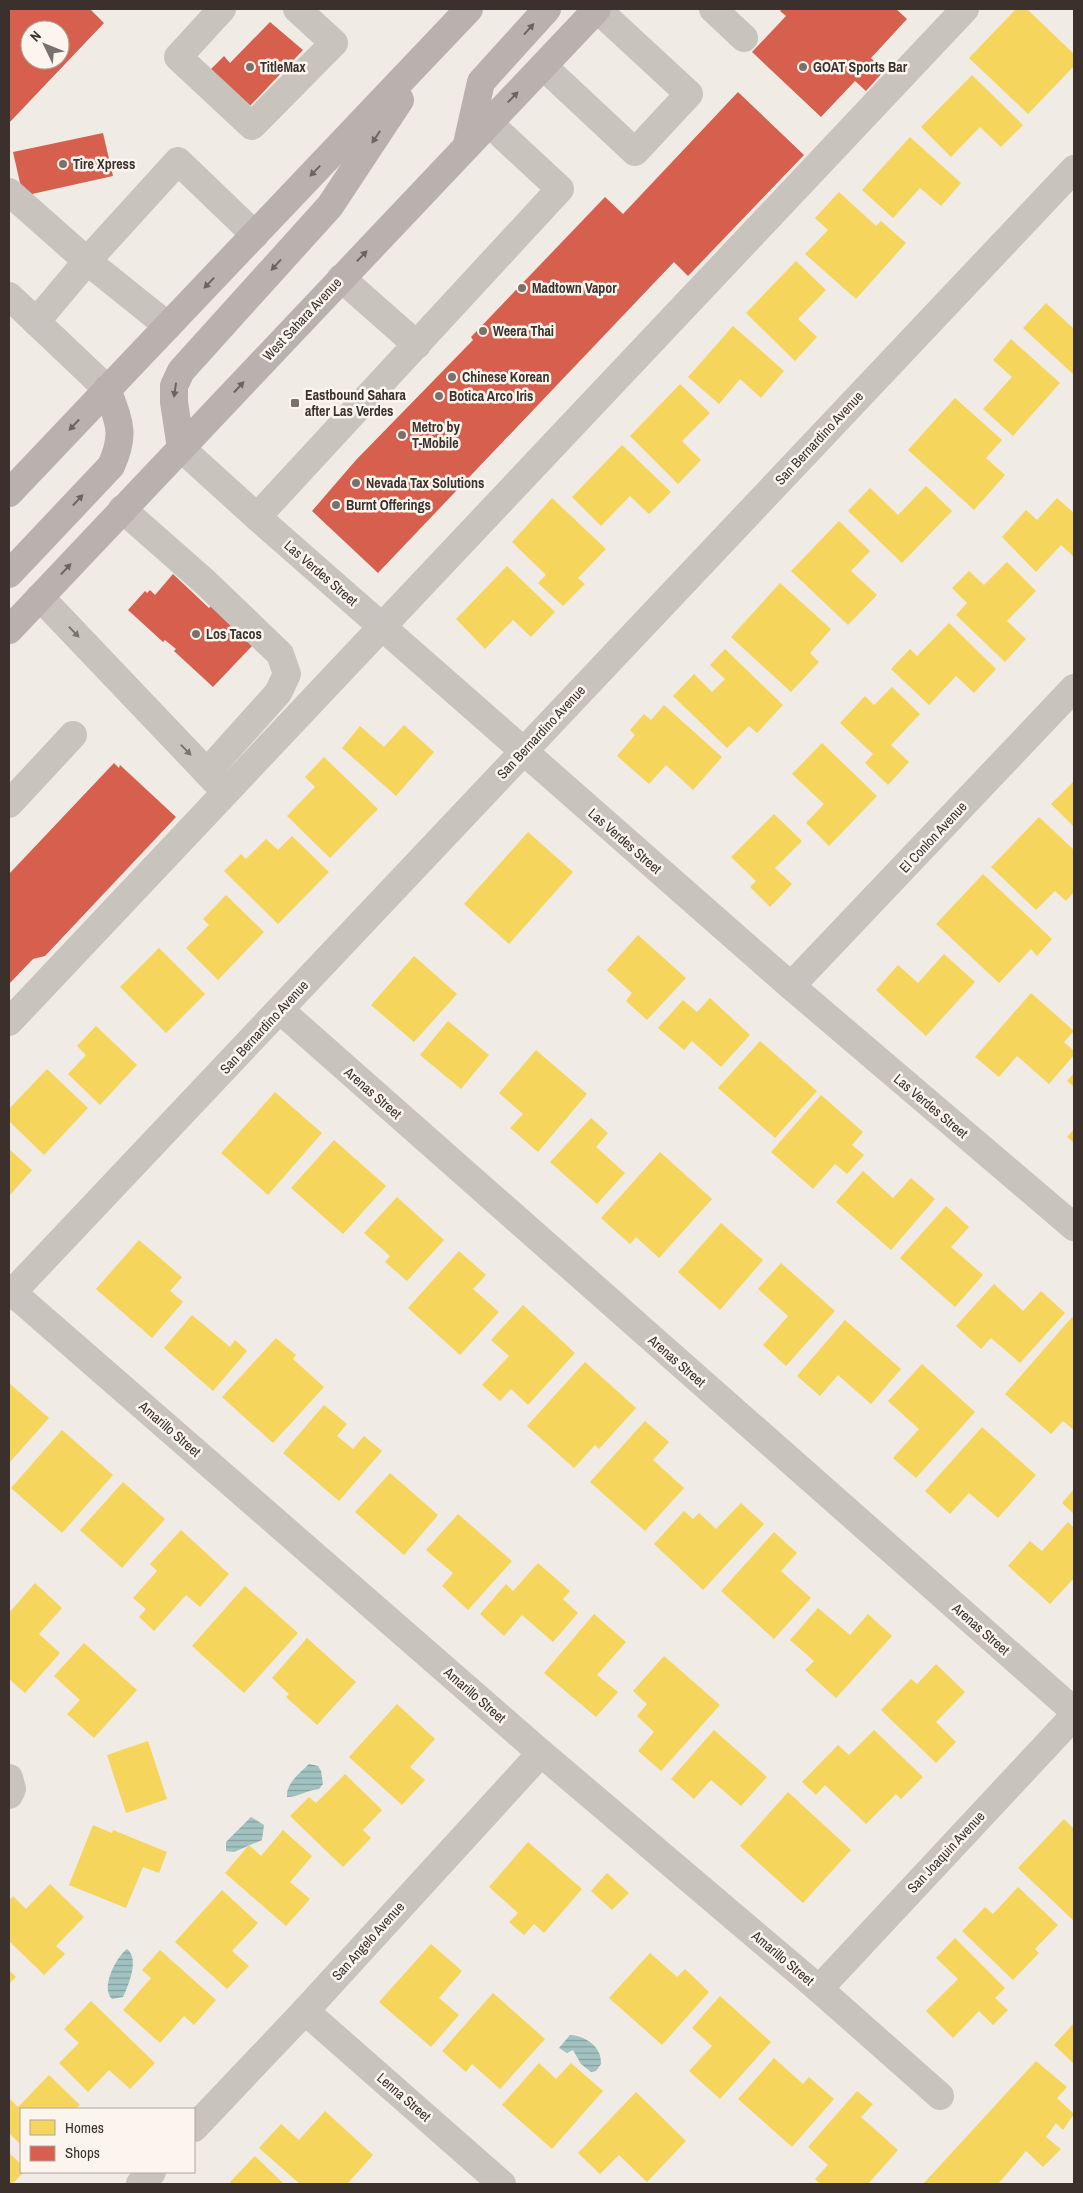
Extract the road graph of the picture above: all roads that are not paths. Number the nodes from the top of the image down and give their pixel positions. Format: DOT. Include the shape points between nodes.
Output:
graph roads {
  1 [pos="222,9"];
  2 [pos="297,9"];
  3 [pos="469,9"];
  4 [pos="547,9"];
  5 [pos="597,9"];
  6 [pos="713,9"];
  7 [pos="954,13"];
  8 [pos="441,38"];
  9 [pos="744,38"];
  10 [pos="543,66"];
  11 [pos="488,122"];
  12 [pos="467,146"];
  13 [pos="1074,169"];
  14 [pos="9,192"];
  15 [pos="255,235"];
  16 [pos="87,261"];
  17 [pos="341,278"];
  18 [pos="19,313"];
  19 [pos="168,326"];
  20 [pos="417,345"];
  21 [pos="108,389"];
  22 [pos="181,448"];
  23 [pos="9,493"];
  24 [pos="122,509"];
  25 [pos="257,517"];
  26 [pos="9,574"];
  27 [pos="40,597"];
  28 [pos="382,625"];
  29 [pos="9,630"];
  30 [pos="1074,688"];
  31 [pos="73,735"];
  32 [pos="523,751"];
  33 [pos="216,782"];
  34 [pos="9,804"];
  35 [pos="791,986"];
  36 [pos="280,1010"];
  37 [pos="9,1022"];
  38 [pos="1074,1227"];
  39 [pos="10,1294"];
  40 [pos="1074,1711"];
  41 [pos="1074,1716"];
  42 [pos="541,1753"];
  43 [pos="819,1989"];
  44 [pos="305,2011"];
  45 [pos="940,2096"];
  46 [pos="195,2127"];
  47 [pos="151,2173"];
  48 [pos="140,2184"];
  49 [pos="502,2184"];
  1 -- 2 [label="street" via="178,57 252,126 334,43"];
  3 -- 8 [label="main road"];
  12 -- 4 [label="main road, one-way" via="481,82"];
  5 -- 10 [label="main road, West Sahara Avenue"];
  5 -- 10 [label="street" via="689,94 635,152"];
  6 -- 9 [label="street"];
  7 -- 28 [label="street"];
  8 -- 15 [label="main road, one-way"];
  8 -- 22 [label="main road, one-way" via="330,206 180,371 174,386 174,402"];
  11 -- 10 [label="main road, West Sahara Avenue, one-way"];
  11 -- 12 [label="main road, West Sahara Avenue"];
  11 -- 20 [label="street" via="560,189"];
  17 -- 12 [label="main road, West Sahara Avenue, one-way"];
  13 -- 32 [label="street, San Bernardino Avenue"];
  14 -- 16 [label="street"];
  15 -- 16 [label="street" via="178,161"];
  15 -- 19 [label="main road, one-way"];
  16 -- 18 [label="street"];
  16 -- 19 [label="street"];
  17 -- 20 [label="street"];
  22 -- 17 [label="main road, West Sahara Avenue, one-way"];
  18 -- 21 [label="street"];
  19 -- 21 [label="main road"];
  20 -- 25 [label="street"];
  21 -- 23 [label="main road, one-way"];
  26 -- 21 [label="main road, one-way" via="111,466 119,449 121,426"];
  22 -- 24 [label="main road, West Sahara Avenue"];
  22 -- 25 [label="street, Las Verdes Street"];
  27 -- 24 [label="main road, West Sahara Avenue, one-way"];
  24 -- 33 [label="street" via="280,654 287,674 278,693"];
  25 -- 28 [label="street, Las Verdes Street"];
  27 -- 29 [label="main road, West Sahara Avenue"];
  27 -- 33 [label="street, one-way"];
  28 -- 32 [label="street, Las Verdes Street"];
  28 -- 33 [label="street"];
  30 -- 35 [label="street, El Conlon Avenue"];
  31 -- 34 [label="street"];
  32 -- 35 [label="street, Las Verdes Street"];
  32 -- 36 [label="street, San Bernardino Avenue"];
  33 -- 37 [label="street"];
  35 -- 38 [label="street, Las Verdes Street"];
  36 -- 39 [label="street, San Bernardino Avenue"];
  36 -- 40 [label="street, Arenas Street"];
  39 -- 42 [label="street, Amarillo Street"];
  41 -- 43 [label="street, San Joaquin Avenue"];
  42 -- 43 [label="street, Amarillo Street"];
  42 -- 44 [label="street, San Angelo Avenue"];
  43 -- 45 [label="street, Amarillo Street"];
  44 -- 46 [label="street, San Angelo Avenue"];
  44 -- 49 [label="street, Lenna Street"];
  47 -- 48 [label="street"];
}
